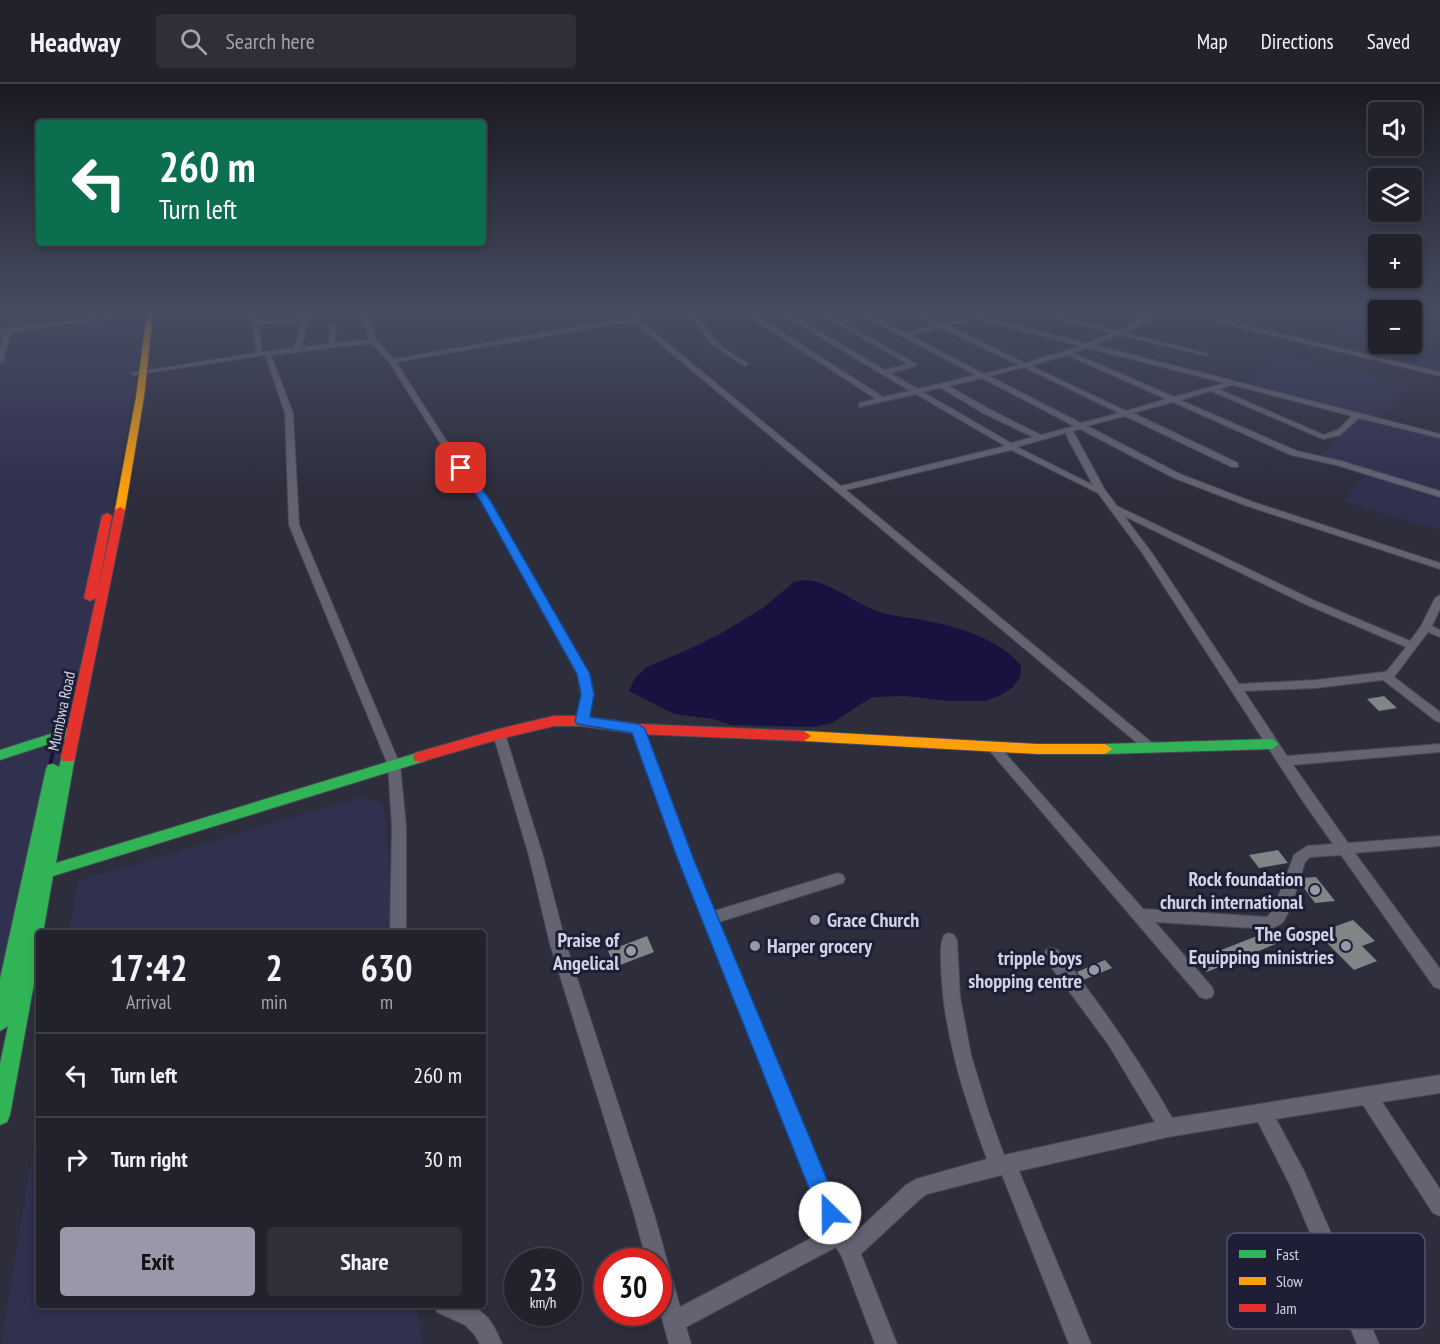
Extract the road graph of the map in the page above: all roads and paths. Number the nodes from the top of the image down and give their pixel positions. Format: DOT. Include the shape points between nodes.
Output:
graph roads {
  1 [pos="147,372"];
  2 [pos="271,372"];
  3 [pos="399,372"];
  4 [pos="698,372"];
  5 [pos="838,372"];
  6 [pos="884,372"];
  7 [pos="973,372"];
  8 [pos="999,372"];
  9 [pos="1042,372"];
  10 [pos="1111,372"];
  11 [pos="1189,372"];
  12 [pos="139,373"];
  13 [pos="981,376"];
  14 [pos="1232,383"];
  15 [pos="942,385"];
  16 [pos="1212,389"];
  17 [pos="917,391"];
  18 [pos="1174,399"];
  19 [pos="882,400"];
  20 [pos="862,405"];
  21 [pos="1128,413"];
  22 [pos="1357,416"];
  23 [pos="1074,428"];
  24 [pos="1440,436"];
  25 [pos="1041,438"];
  26 [pos="1011,447"];
  27 [pos="1235,465"];
  28 [pos="840,489"];
  29 [pos="1101,491"];
  30 [pos="1440,494"];
  31 [pos="1111,506"];
  32 [pos="1440,566"];
  33 [pos="1440,598"];
  34 [pos="1426,627"];
  35 [pos="1440,634"];
  36 [pos="1413,646"];
  37 [pos="1385,676"];
  38 [pos="1237,688"];
  39 [pos="1440,718"];
  40 [pos="582,721"];
  41 [pos="638,729"];
  42 [pos="66,733"];
  43 [pos="499,734"];
  44 [pos="1272,744"];
  45 [pos="993,747"];
  46 [pos="1440,748"];
  47 [pos="1152,749"];
  48 [pos="0,755"];
  49 [pos="1284,761"];
  50 [pos="394,765"];
  51 [pos="1440,841"];
  52 [pos="1343,849"];
  53 [pos="47,872"];
  54 [pos="30,877"];
  55 [pos="838,879"];
  56 [pos="1139,915"];
  57 [pos="711,918"];
  58 [pos="398,930"];
  59 [pos="949,940"];
  60 [pos="1052,955"];
  61 [pos="1440,982"];
  62 [pos="1206,992"];
  63 [pos="0,1022"];
  64 [pos="1440,1084"];
  65 [pos="1366,1096"];
  66 [pos="1263,1113"];
  67 [pos="0,1115"];
  68 [pos="1168,1128"];
  69 [pos="1003,1164"];
  70 [pos="1440,1206"];
  71 [pos="1321,1233"];
  72 [pos="844,1242"];
  73 [pos="654,1248"];
  74 [pos="452,1308"];
  75 [pos="672,1316"];
  76 [pos="674,1323"];
  77 [pos="1362,1329"];
  78 [pos="491,1344"];
  79 [pos="680,1344"];
  80 [pos="886,1344"];
  81 [pos="1080,1344"];
  82 [pos="1368,1344"];
  1 -- 12 [label="street"];
  2 -- 50 [label="street" via="289,413 294,525"];
  3 -- 40 [label="street" via="484,500 584,674 588,694"];
  4 -- 28 [label="street"];
  5 -- 19 [label="street"];
  6 -- 17 [label="street"];
  7 -- 13 [label="street"];
  8 -- 13 [label="street"];
  9 -- 21 [label="street"];
  10 -- 18 [label="street"];
  11 -- 14 [label="street"];
  12 -- 42 [label="main road, Mumbwa Road" via="118,521"];
  13 -- 15 [label="street"];
  13 -- 23 [label="street"];
  14 -- 16 [label="street"];
  14 -- 22 [label="street"];
  15 -- 17 [label="street"];
  15 -- 25 [label="street"];
  16 -- 18 [label="street"];
  16 -- 22 [label="street" via="1323,437 1348,426"];
  17 -- 19 [label="street"];
  17 -- 26 [label="street"];
  18 -- 21 [label="street"];
  18 -- 30 [label="street" via="1294,453"];
  19 -- 20 [label="street"];
  21 -- 23 [label="street"];
  21 -- 27 [label="street"];
  22 -- 24 [label="street"];
  23 -- 25 [label="street"];
  23 -- 29 [label="street" via="1081,458"];
  23 -- 32 [label="street" via="1191,482"];
  25 -- 26 [label="street"];
  26 -- 28 [label="street"];
  26 -- 29 [label="street"];
  28 -- 47 [label="street"];
  29 -- 31 [label="street"];
  31 -- 36 [label="street" via="1309,602"];
  31 -- 38 [label="street"];
  33 -- 34 [label="street"];
  34 -- 35 [label="street"];
  34 -- 36 [label="street"];
  36 -- 37 [label="street"];
  37 -- 38 [label="street"];
  37 -- 39 [label="street"];
  38 -- 44 [label="street"];
  40 -- 41 [label="main road"];
  40 -- 43 [label="main road" via="538,723"];
  41 -- 45 [label="main road"];
  41 -- 57 [label="street"];
  42 -- 48 [label="main road"];
  42 -- 53 [label="main road, Mumbwa Road"];
  42 -- 54 [label="main road, Mumbwa Road"];
  43 -- 50 [label="main road"];
  43 -- 73 [label="street" via="558,944"];
  44 -- 47 [label="main road"];
  44 -- 49 [label="street"];
  45 -- 47 [label="main road"];
  45 -- 56 [label="street"];
  46 -- 49 [label="street"];
  49 -- 52 [label="street"];
  50 -- 53 [label="main road"];
  50 -- 58 [label="street" via="399,825"];
  51 -- 52 [label="street"];
  52 -- 56 [label="street" via="1307,852 1299,858 1280,912 1268,923"];
  52 -- 61 [label="street"];
  53 -- 54 [label="main road"];
  53 -- 67 [label="main road, Mumbwa Road"];
  54 -- 63 [label="main road, Mumbwa Road"];
  55 -- 57 [label="street"];
  56 -- 62 [label="street"];
  57 -- 72 [label="street"];
  59 -- 69 [label="street" via="950,987 973,1096"];
  60 -- 68 [label="street" via="1126,1054"];
  64 -- 65 [label="street"];
  65 -- 66 [label="street"];
  65 -- 70 [label="street"];
  66 -- 68 [label="street"];
  66 -- 71 [label="street"];
  68 -- 69 [label="street"];
  69 -- 72 [label="street" via="923,1186"];
  69 -- 81 [label="street"];
  72 -- 76 [label="street"];
  72 -- 80 [label="street"];
  74 -- 78 [label="street" via="473,1316"];
  75 -- 76 [label="street"];
  76 -- 79 [label="street"];
  77 -- 82 [label="street"];
}
